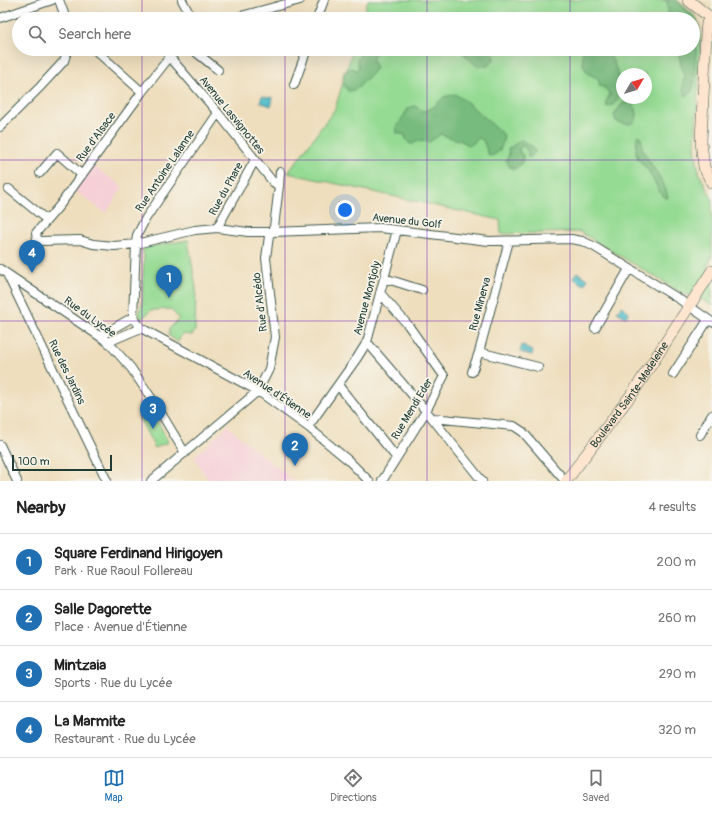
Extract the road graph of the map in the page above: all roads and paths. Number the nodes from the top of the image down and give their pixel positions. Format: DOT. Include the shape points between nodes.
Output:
graph roads {
  1 [pos="52,0"];
  2 [pos="59,0"];
  3 [pos="182,0"];
  4 [pos="300,0"];
  5 [pos="324,0"];
  6 [pos="688,0"];
  7 [pos="17,12"];
  8 [pos="63,12"];
  9 [pos="188,12"];
  10 [pos="256,12"];
  11 [pos="320,12"];
  12 [pos="12,14"];
  13 [pos="0,18"];
  14 [pos="711,19"];
  15 [pos="66,56"];
  16 [pos="102,56"];
  17 [pos="169,56"];
  18 [pos="201,56"];
  19 [pos="304,56"];
  20 [pos="218,70"];
  21 [pos="294,85"];
  22 [pos="142,92"];
  23 [pos="218,114"];
  24 [pos="0,127"];
  25 [pos="255,160"];
  26 [pos="280,172"];
  27 [pos="40,173"];
  28 [pos="82,175"];
  29 [pos="711,179"];
  30 [pos="279,186"];
  31 [pos="9,189"];
  32 [pos="47,220"];
  33 [pos="217,228"];
  34 [pos="397,230"];
  35 [pos="272,232"];
  36 [pos="37,239"];
  37 [pos="509,241"];
  38 [pos="136,244"];
  39 [pos="630,269"];
  40 [pos="3,271"];
  41 [pos="712,271"];
  42 [pos="384,278"];
  43 [pos="709,281"];
  44 [pos="422,290"];
  45 [pos="380,293"];
  46 [pos="689,306"];
  47 [pos="133,317"];
  48 [pos="710,321"];
  49 [pos="141,328"];
  50 [pos="595,328"];
  51 [pos="100,336"];
  52 [pos="108,342"];
  53 [pos="367,342"];
  54 [pos="479,352"];
  55 [pos="538,367"];
  56 [pos="472,372"];
  57 [pos="673,374"];
  58 [pos="338,385"];
  59 [pos="258,391"];
  60 [pos="426,411"];
  61 [pos="712,415"];
  62 [pos="432,418"];
  63 [pos="308,427"];
  64 [pos="700,435"];
  65 [pos="0,445"];
  66 [pos="185,453"];
  67 [pos="396,456"];
  68 [pos="17,481"];
  69 [pos="107,481"];
  70 [pos="151,481"];
  71 [pos="369,481"];
  72 [pos="382,481"];
  73 [pos="482,481"];
  74 [pos="565,481"];
  1 -- 7 [label="street"];
  2 -- 8 [label="street"];
  3 -- 9 [label="street"];
  4 -- 10 [label="street"];
  5 -- 11 [label="street"];
  6 -- 14 [label="street"];
  12 -- 13 [label="street"];
  14 -- 29 [label="street" via="707,23 706,33 701,142 704,167"];
  15 -- 24 [label="street" via="40,87"];
  16 -- 22 [label="street"];
  17 -- 22 [label="street, Rue d'Alsace"];
  17 -- 23 [label="street, Avenue Lasvignottes"];
  18 -- 20 [label="street"];
  19 -- 21 [label="street"];
  22 -- 28 [label="street, Rue d'Alsace"];
  23 -- 25 [label="street, Avenue Lasvignottes"];
  23 -- 38 [label="street, Rue Antoine Lalanne" via="146,218 137,235"];
  25 -- 30 [label="street, Avenue Lasvignottes"];
  25 -- 33 [label="street, Rue du Phare"];
  26 -- 30 [label="street, Rue d'Alcédo"];
  27 -- 28 [label="street" via="57,153"];
  28 -- 32 [label="street, Rue d'Alsace"];
  30 -- 35 [label="street, Rue d'Alcédo"];
  31 -- 32 [label="street"];
  32 -- 36 [label="street, Rue d'Alsace" via="36,232"];
  33 -- 35 [label="street, Avenue du Golf"];
  33 -- 38 [label="street, Avenue du Golf" via="196,230"];
  34 -- 35 [label="street, Avenue du Golf" via="380,228"];
  34 -- 37 [label="street, Avenue du Golf"];
  34 -- 42 [label="street, Avenue Montjoly"];
  35 -- 59 [label="street, Rue d'Alcédo" via="269,236 266,258 275,337 269,369"];
  36 -- 38 [label="street, Avenue du Golf" via="80,240 114,246"];
  37 -- 39 [label="street, Avenue du Golf" via="582,241"];
  37 -- 54 [label="street, Rue Minerva"];
  38 -- 47 [label="street, Rue Antoine Lalanne"];
  39 -- 46 [label="street, Avenue du Golf"];
  39 -- 50 [label="street"];
  40 -- 51 [label="street, Rue du Lycée"];
  40 -- 69 [label="street, Rue des Jardins"];
  41 -- 43 [label="street, Boulevard Sainte-Madeleine"];
  42 -- 44 [label="street"];
  42 -- 45 [label="street, Avenue Montjoly"];
  43 -- 46 [label="street, Boulevard Sainte-Madeleine"];
  45 -- 53 [label="street, Avenue Montjoly"];
  45 -- 60 [label="street, Rue Mendi Eder" via="408,325 444,376"];
  46 -- 48 [label="street, Avenue du Golf"];
  46 -- 74 [label="street, Boulevard Sainte-Madeleine" via="634,391"];
  47 -- 49 [label="street, Avenue d'Étienne"];
  47 -- 51 [label="street"];
  48 -- 57 [label="street"];
  49 -- 52 [label="street"];
  49 -- 59 [label="street, Avenue d'Étienne"];
  51 -- 52 [label="street, Rue du Lycée"];
  52 -- 66 [label="street, Rue du Lycée" via="135,374"];
  53 -- 58 [label="street, Avenue Montjoly"];
  53 -- 60 [label="street"];
  54 -- 55 [label="street"];
  54 -- 56 [label="street, Rue Minerva"];
  58 -- 63 [label="street, Avenue Montjoly"];
  58 -- 67 [label="street"];
  59 -- 63 [label="street, Avenue d'Étienne"];
  59 -- 66 [label="street, Rue d'Alcédo"];
  60 -- 62 [label="street"];
  60 -- 67 [label="street, Rue Mendi Eder"];
  61 -- 64 [label="street"];
  62 -- 73 [label="street"];
  62 -- 74 [label="street" via="514,426 523,432"];
  63 -- 71 [label="street, Avenue d'Étienne"];
  65 -- 68 [label="street"];
  66 -- 70 [label="street, Rue d'Alcédo"];
  67 -- 72 [label="street, Rue Mendi Eder"];
}
